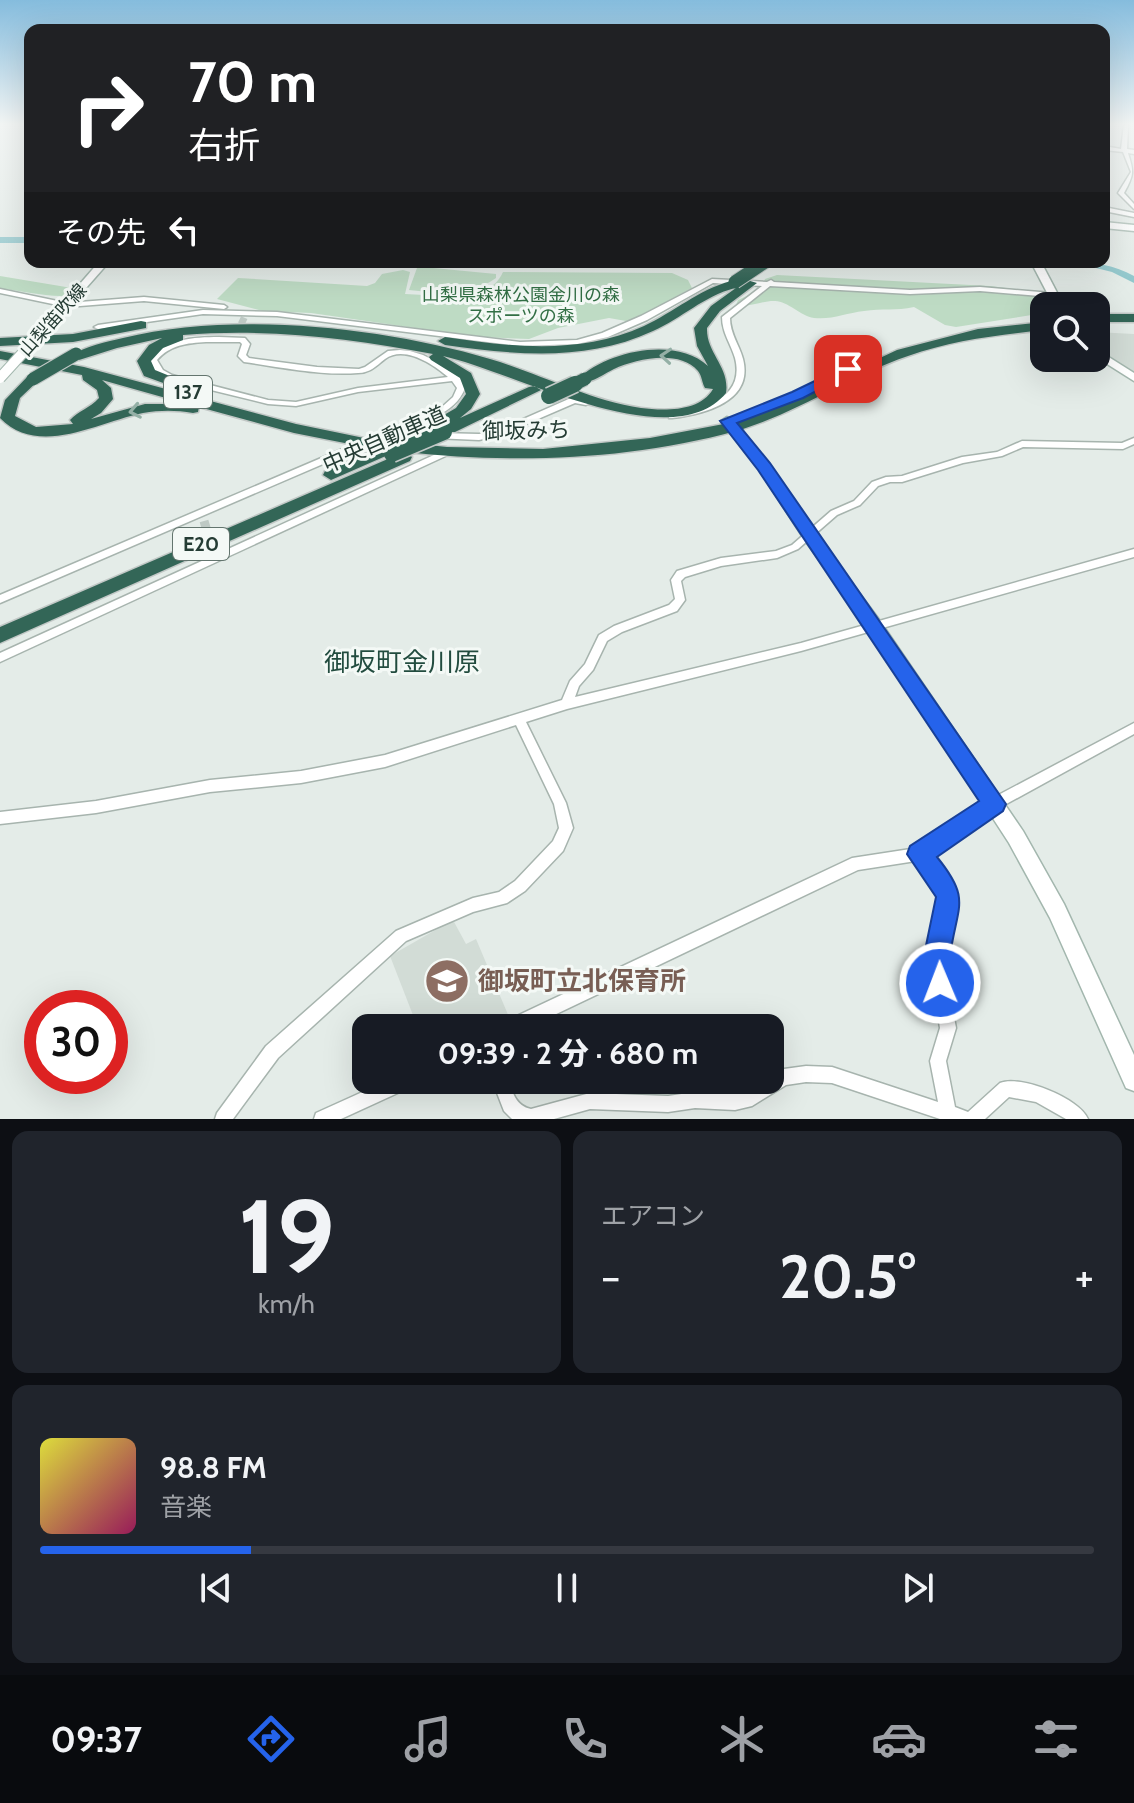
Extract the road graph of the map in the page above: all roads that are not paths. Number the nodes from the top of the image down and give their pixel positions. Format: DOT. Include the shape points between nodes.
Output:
graph roads {
  1 [pos="1131,177"];
  2 [pos="1134,207"];
  3 [pos="1110,210"];
  4 [pos="1134,215"];
  5 [pos="1110,226"];
  6 [pos="1134,228"];
  7 [pos="99,268"];
  8 [pos="758,268"];
  9 [pos="765,268"];
  10 [pos="1039,268"];
  11 [pos="744,281"];
  12 [pos="771,282"];
  13 [pos="0,291"];
  14 [pos="1051,292"];
  15 [pos="64,308"];
  16 [pos="246,315"];
  17 [pos="1110,320"];
  18 [pos="1134,321"];
  19 [pos="306,323"];
  20 [pos="1030,325"];
  21 [pos="98,327"];
  22 [pos="280,329"];
  23 [pos="370,335"];
  24 [pos="0,342"];
  25 [pos="0,349"];
  26 [pos="0,355"];
  27 [pos="78,355"];
  28 [pos="35,361"];
  29 [pos="1110,362"];
  30 [pos="577,377"];
  31 [pos="0,378"];
  32 [pos="456,378"];
  33 [pos="1134,378"];
  34 [pos="37,379"];
  35 [pos="168,379"];
  36 [pos="543,393"];
  37 [pos="730,424"];
  38 [pos="300,425"];
  39 [pos="443,432"];
  40 [pos="1134,441"];
  41 [pos="383,446"];
  42 [pos="447,452"];
  43 [pos="809,536"];
  44 [pos="1134,553"];
  45 [pos="0,599"];
  46 [pos="0,625"];
  47 [pos="875,625"];
  48 [pos="0,635"];
  49 [pos="0,658"];
  50 [pos="567,704"];
  51 [pos="519,720"];
  52 [pos="1134,728"];
  53 [pos="994,804"];
  54 [pos="0,818"];
  55 [pos="919,854"];
  56 [pos="539,1014"];
  57 [pos="784,1077"];
  58 [pos="1134,1080"];
  59 [pos="376,1094"];
  60 [pos="506,1094"];
  61 [pos="756,1094"];
  62 [pos="954,1117"];
  63 [pos="223,1119"];
  64 [pos="322,1119"];
  65 [pos="973,1119"];
  66 [pos="1080,1119"];
  1 -- 2 [label="street" via="1121,193"];
  3 -- 4 [label="street"];
  5 -- 6 [label="street"];
  7 -- 15 [label="street, 山梨笛吹線"];
  8 -- 11 [label="highway, bridge"];
  9 -- 11 [label="highway, bridge"];
  10 -- 14 [label="street"];
  11 -- 23 [label="highway" via="625,339 581,349 511,350"];
  11 -- 23 [label="highway" via="704,319 699,337 722,387 714,399 686,411 659,414 618,408 470,358"];
  11 -- 30 [label="highway"];
  12 -- 14 [label="street" via="895,291"];
  12 -- 16 [label="street" via="712,281 622,329 549,344"];
  12 -- 41 [label="street" via="726,317 740,361 739,380 724,402 705,411 643,415 574,400 498,433"];
  13 -- 15 [label="street"];
  15 -- 16 [label="street" via="144,299 224,307"];
  15 -- 31 [label="street, 山梨笛吹線, bridge"];
  16 -- 21 [label="street" via="203,312"];
  17 -- 18 [label="highway"];
  19 -- 23 [label="highway"];
  19 -- 24 [label="highway" via="178,320 73,338"];
  19 -- 27 [label="highway" via="175,328 119,338"];
  20 -- 37 [label="highway, 御坂みち / 137" via="902,353 802,400"];
  22 -- 23 [label="highway"];
  22 -- 27 [label="highway" via="199,328"];
  22 -- 35 [label="highway" via="190,334 159,344 144,361 149,373"];
  23 -- 30 [label="highway, one-way" via="485,358 632,405 688,404 711,383 694,362 669,355 631,358"];
  23 -- 39 [label="highway" via="434,356 466,376 473,388 470,401"];
  25 -- 38 [label="highway, 御坂みち / 137" via="80,364"];
  26 -- 28 [label="highway, 御坂みち / 137"];
  27 -- 34 [label="highway, bridge"];
  28 -- 34 [label="highway" via="94,380 104,388 106,399 96,410 69,422 23,422 16,407"];
  28 -- 38 [label="highway, 御坂みち / 137"];
  29 -- 33 [label="street"];
  30 -- 36 [label="highway, bridge"];
  32 -- 35 [label="street" via="296,404"];
  32 -- 35 [label="street" via="420,358 393,353 361,371 247,360 242,356 244,341 235,336 159,352 153,360"];
  32 -- 41 [label="street" via="461,388 457,398"];
  38 -- 34 [label="highway, one-way" via="159,407 62,430 23,429 7,417 7,408"];
  35 -- 38 [label="highway"];
  36 -- 39 [label="highway, 中央自動車道 / E20"];
  36 -- 39 [label="highway, 中央自動車道 / E20"];
  37 -- 41 [label="highway, 御坂みち / 137" via="565,446"];
  37 -- 42 [label="highway, 御坂みち / 137" via="650,443 584,451"];
  37 -- 43 [label="street"];
  38 -- 41 [label="highway, 御坂みち / 137"];
  39 -- 41 [label="highway, 中央自動車道 / E20"];
  39 -- 41 [label="highway"];
  40 -- 43 [label="street" via="1123,446 1022,444 889,479 834,513"];
  41 -- 42 [label="highway, 御坂みち / 137"];
  41 -- 45 [label="street"];
  41 -- 46 [label="highway, 中央自動車道 / E20" via="306,491"];
  41 -- 48 [label="highway, 中央自動車道 / E20"];
  42 -- 49 [label="street"];
  43 -- 47 [label="street"];
  43 -- 50 [label="street" via="777,554 681,574 676,580 680,600 673,608 603,638"];
  44 -- 47 [label="street"];
  47 -- 50 [label="street"];
  47 -- 53 [label="street"];
  50 -- 51 [label="street"];
  51 -- 54 [label="street" via="385,761 301,777"];
  51 -- 63 [label="street" via="560,803 566,828 558,846 502,898 401,936 272,1052"];
  52 -- 53 [label="street"];
  53 -- 55 [label="street"];
  53 -- 58 [label="street" via="1057,911"];
  55 -- 56 [label="street" via="857,863"];
  55 -- 62 [label="street" via="949,897 936,960 948,1028 938,1061"];
  57 -- 62 [label="street" via="832,1075"];
  59 -- 64 [label="street"];
  60 -- 61 [label="street" via="511,1108 523,1116 590,1101 735,1102"];
  65 -- 66 [label="street" via="1006,1089 1053,1099"];
}
